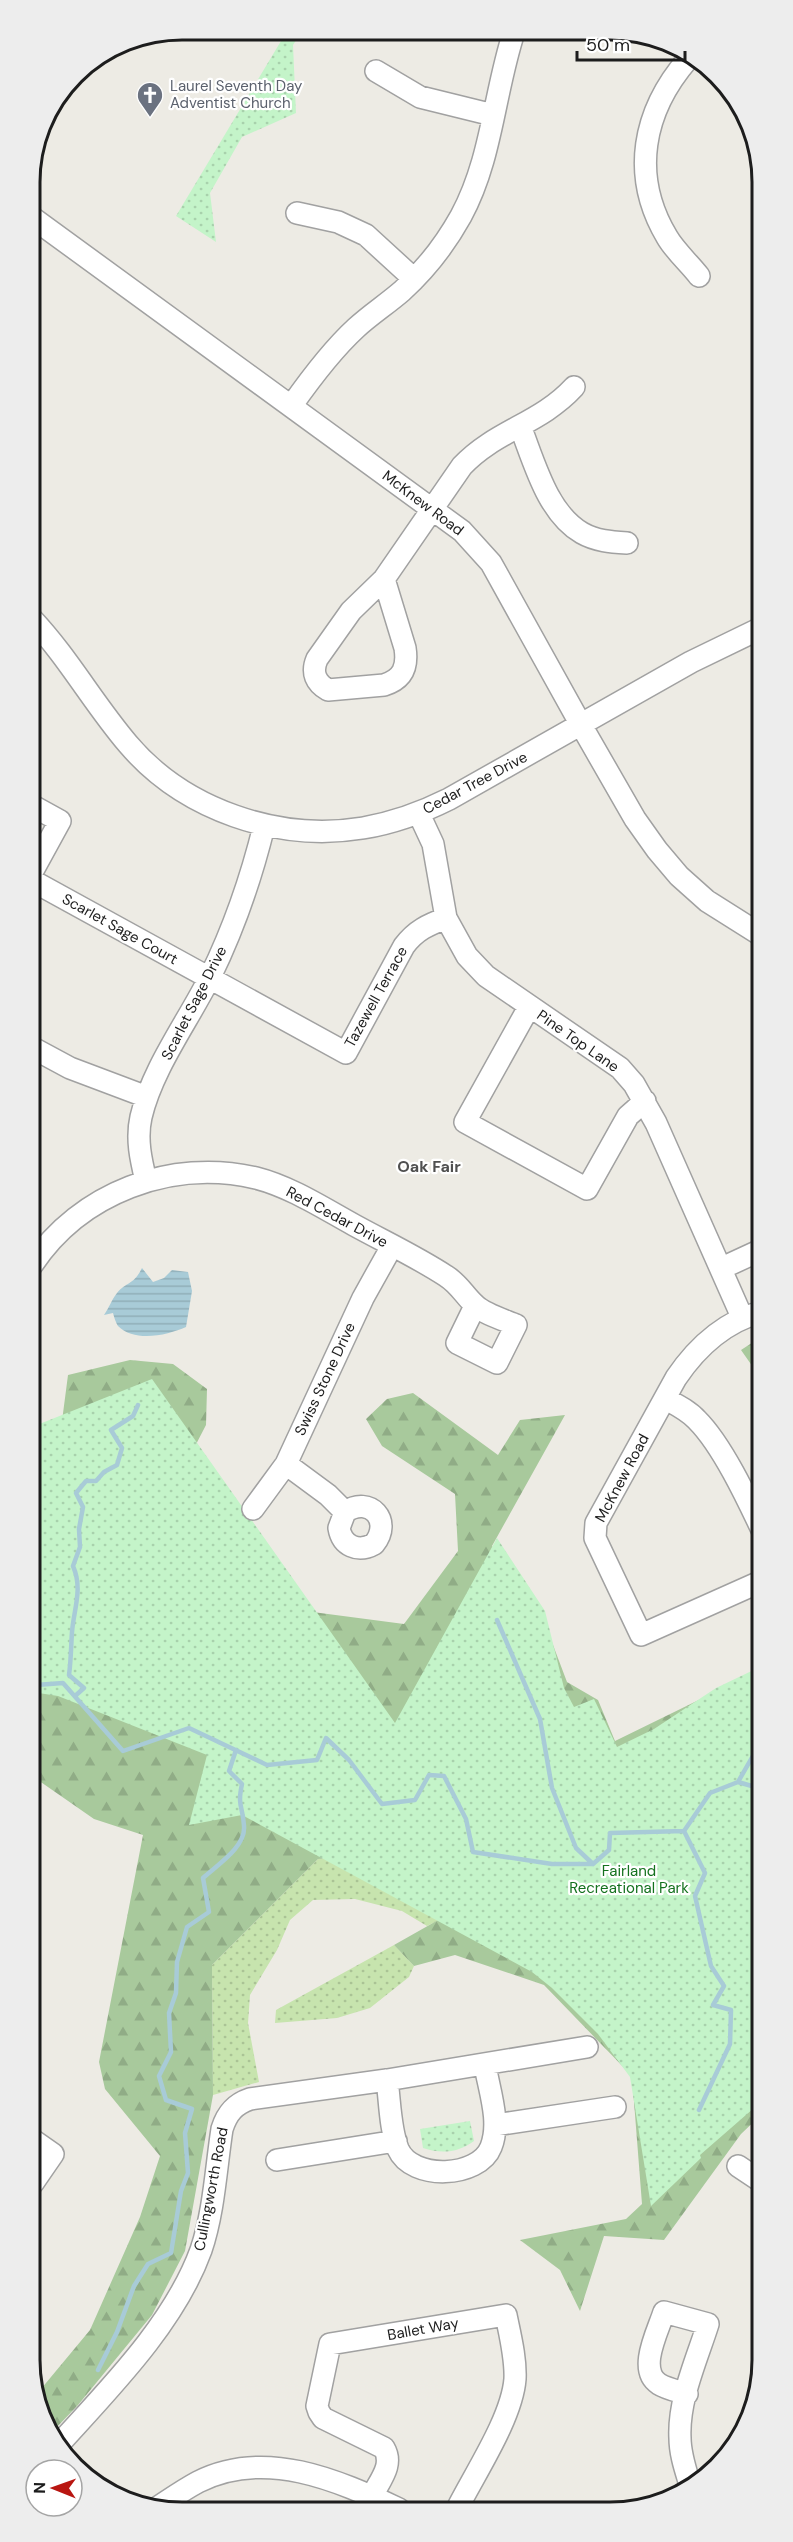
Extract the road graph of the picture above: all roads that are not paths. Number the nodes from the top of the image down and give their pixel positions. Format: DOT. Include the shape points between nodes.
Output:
graph roads {
  1 [pos="511,40"];
  2 [pos="685,63"];
  3 [pos="376,71"];
  4 [pos="493,115"];
  5 [pos="297,213"];
  6 [pos="41,224"];
  7 [pos="699,276"];
  8 [pos="414,279"];
  9 [pos="574,387"];
  10 [pos="292,405"];
  11 [pos="519,426"];
  12 [pos="431,508"];
  13 [pos="627,543"];
  14 [pos="384,579"];
  15 [pos="41,628"];
  16 [pos="752,632"];
  17 [pos="581,725"];
  18 [pos="41,810"];
  19 [pos="419,813"];
  20 [pos="264,826"];
  21 [pos="41,856"];
  22 [pos="41,885"];
  23 [pos="446,918"];
  24 [pos="752,929"];
  25 [pos="209,978"];
  26 [pos="529,1006"];
  27 [pos="41,1052"];
  28 [pos="147,1097"];
  29 [pos="645,1101"];
  30 [pos="146,1181"];
  31 [pos="392,1246"];
  32 [pos="41,1253"];
  33 [pos="752,1254"];
  34 [pos="722,1268"];
  35 [pos="475,1306"];
  36 [pos="752,1315"];
  37 [pos="666,1399"];
  38 [pos="286,1464"];
  39 [pos="253,1509"];
  40 [pos="752,1510"];
  41 [pos="345,1512"];
  42 [pos="752,1585"];
  43 [pos="587,2047"];
  44 [pos="485,2065"];
  45 [pos="387,2080"];
  46 [pos="615,2107"];
  47 [pos="495,2126"];
  48 [pos="396,2141"];
  49 [pos="40,2145"];
  50 [pos="277,2160"];
  51 [pos="738,2166"];
  52 [pos="40,2173"];
  53 [pos="752,2175"];
  54 [pos="687,2394"];
  55 [pos="65,2438"];
  56 [pos="688,2478"];
  57 [pos="372,2496"];
  58 [pos="169,2500"];
  59 [pos="384,2502"];
  60 [pos="461,2502"];
  1 -- 4 [label="street"];
  2 -- 7 [label="street" via="659,100 648,138 646,174 656,217 668,240"];
  3 -- 4 [label="street" via="420,97"];
  4 -- 8 [label="street" via="484,162 462,215"];
  5 -- 8 [label="street" via="338,222 366,235"];
  6 -- 10 [label="street, McKnew Road"];
  8 -- 10 [label="street" via="343,340"];
  9 -- 11 [label="street" via="553,408"];
  10 -- 12 [label="street, McKnew Road"];
  11 -- 12 [label="street" via="474,453"];
  11 -- 13 [label="street" via="540,477 566,519 593,538"];
  12 -- 14 [label="street"];
  12 -- 17 [label="street, McKnew Road" via="462,531 491,563"];
  14 -- 14 [label="street" via="351,611 317,659 316,680 328,690 384,685 404,672 405,648"];
  15 -- 20 [label="street, Cedar Tree Drive" via="129,745 152,768 202,802"];
  16 -- 17 [label="street, Cedar Tree Drive"];
  17 -- 19 [label="street, Cedar Tree Drive"];
  17 -- 24 [label="street, McKnew Road" via="657,850 707,901"];
  18 -- 21 [label="street" via="60,821"];
  19 -- 20 [label="street, Cedar Tree Drive" via="362,829 328,831"];
  19 -- 23 [label="street, Pine Top Lane" via="433,844"];
  20 -- 25 [label="street, Scarlet Sage Drive" via="246,895"];
  22 -- 25 [label="street, Scarlet Sage Court"];
  23 -- 25 [label="street, Tazewell Terrace" via="414,933 404,946 346,1053"];
  23 -- 26 [label="street, Pine Top Lane" via="467,956 486,976"];
  25 -- 28 [label="street, Scarlet Sage Drive"];
  26 -- 29 [label="street, Pine Top Lane" via="620,1068"];
  26 -- 29 [label="street" via="465,1122 587,1189 628,1116"];
  27 -- 28 [label="street" via="70,1068"];
  28 -- 30 [label="street, Scarlet Sage Drive" via="139,1138"];
  29 -- 34 [label="street, Pine Top Lane"];
  30 -- 31 [label="street, Red Cedar Drive" via="202,1172 257,1178 301,1196"];
  30 -- 32 [label="street, Red Cedar Drive" via="102,1199"];
  31 -- 35 [label="street, Red Cedar Drive" via="456,1282"];
  31 -- 38 [label="street, Swiss Stone Drive" via="354,1317"];
  33 -- 34 [label="street"];
  34 -- 36 [label="street, Pine Top Lane"];
  36 -- 37 [label="street, McKnew Road" via="723,1328 689,1359"];
  37 -- 40 [label="street" via="691,1415 707,1432"];
  37 -- 42 [label="street, McKnew Road" via="596,1523 595,1538 640,1635"];
  38 -- 39 [label="street, Swiss Stone Drive"];
  38 -- 41 [label="street"];
  43 -- 44 [label="street, Cullingworth Road"];
  44 -- 45 [label="street, Cullingworth Road"];
  44 -- 47 [label="street"];
  45 -- 48 [label="street"];
  45 -- 55 [label="street, Cullingworth Road" via="250,2099 232,2109 222,2128 208,2219 192,2271 143,2348"];
  46 -- 47 [label="street"];
  47 -- 48 [label="street" via="490,2151 465,2169 437,2172 419,2168 404,2158"];
  48 -- 50 [label="street"];
  49 -- 52 [label="street" via="53,2154"];
  51 -- 53 [label="street"];
  54 -- 56 [label="street" via="680,2437"];
  57 -- 58 [label="street" via="347,2484 273,2468 222,2473"];
  57 -- 59 [label="street"];
  57 -- 60 [label="street, Ballet Way" via="388,2466 384,2448 323,2418 317,2406 330,2344 506,2315 514,2359 512,2397"];
}
